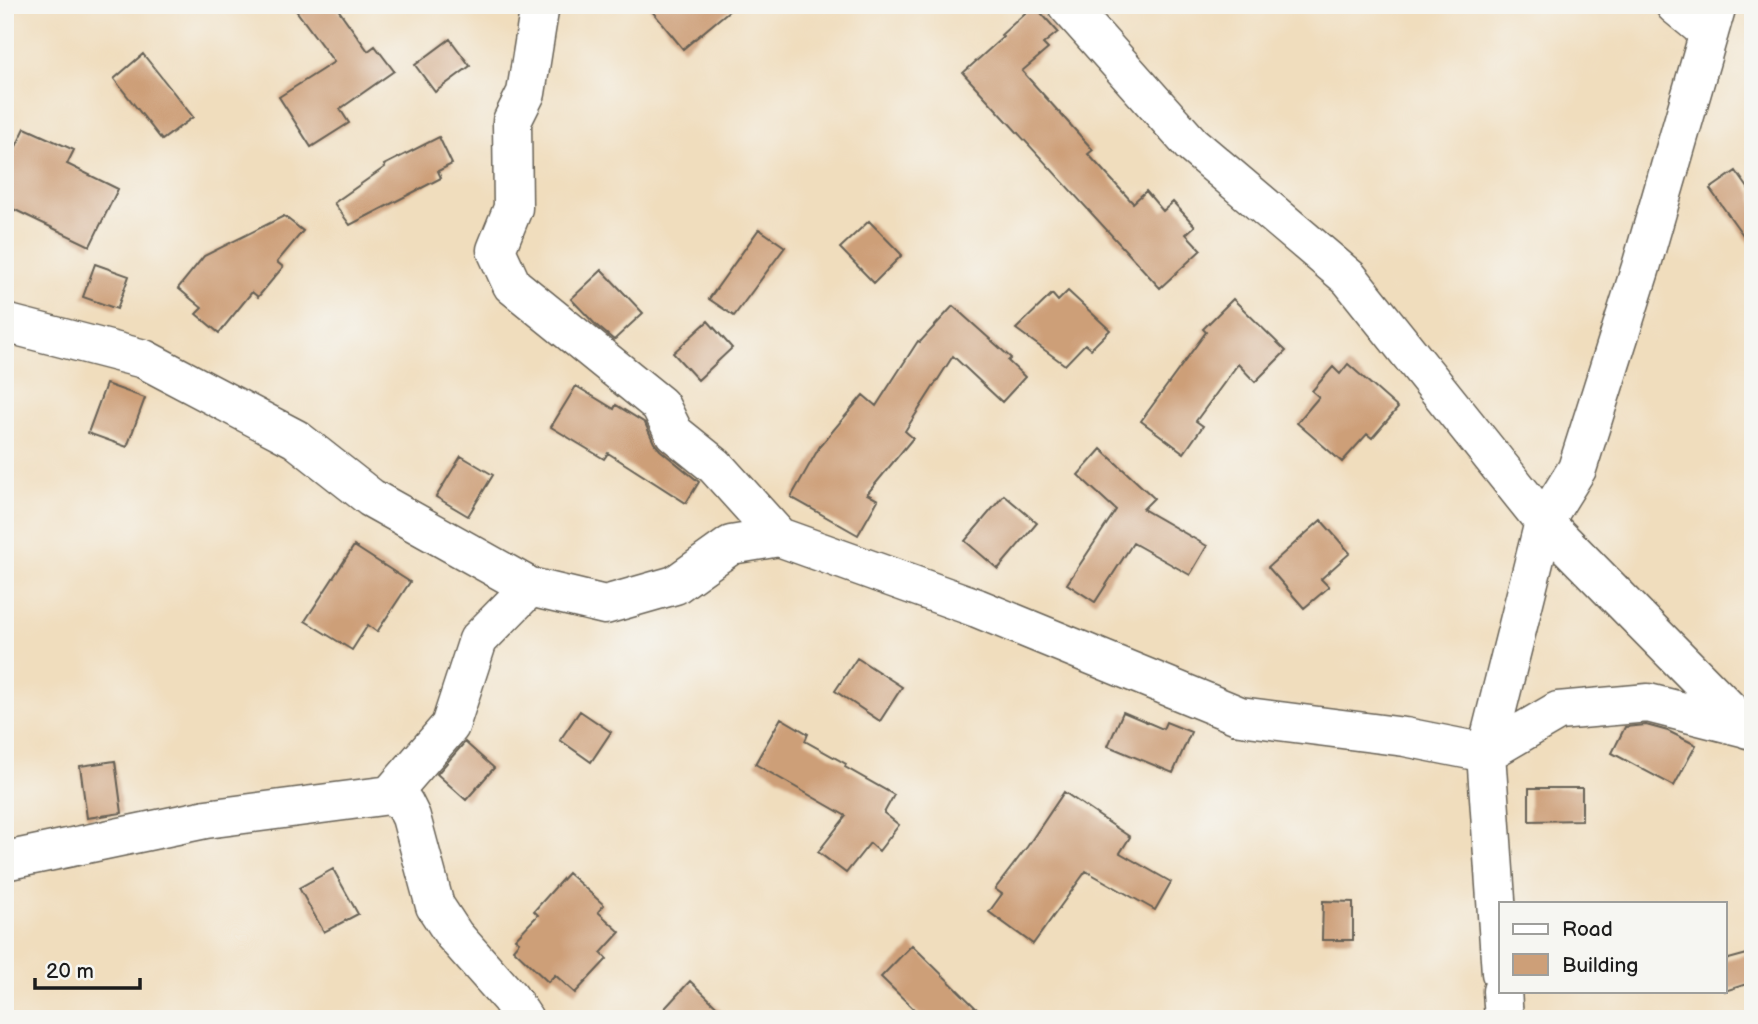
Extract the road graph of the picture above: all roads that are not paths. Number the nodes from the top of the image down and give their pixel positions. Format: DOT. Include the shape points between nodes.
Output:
graph roads {
  1 [pos="540,5"];
  2 [pos="1067,5"];
  3 [pos="1675,5"];
  4 [pos="1713,19"];
  5 [pos="5,323"];
  6 [pos="1544,522"];
  7 [pos="779,537"];
  8 [pos="530,587"];
  9 [pos="1750,730"];
  10 [pos="1486,753"];
  11 [pos="390,795"];
  12 [pos="5,861"];
  13 [pos="1499,944"];
  14 [pos="1502,992"];
  15 [pos="524,1019"];
  16 [pos="1504,1019"];
  1 -- 7 [label="street" via="526,93 512,121 513,208 496,250 512,285 660,405 674,432 715,466"];
  2 -- 6 [label="street" via="1191,144 1349,278"];
  3 -- 4 [label="street"];
  4 -- 6 [label="street" via="1577,470"];
  5 -- 8 [label="street" via="144,359 296,439 371,498"];
  6 -- 9 [label="street"];
  6 -- 10 [label="street"];
  7 -- 8 [label="street" via="731,545 675,585 605,605"];
  7 -- 10 [label="street" via="977,608 1240,716 1405,737"];
  8 -- 11 [label="street" via="478,640 450,726"];
  9 -- 10 [label="street" via="1648,704 1558,711"];
  10 -- 13 [label="street"];
  11 -- 12 [label="street" via="206,819"];
  11 -- 15 [label="street" via="404,803 411,817 435,906"];
  14 -- 16 [label="street"];
}
